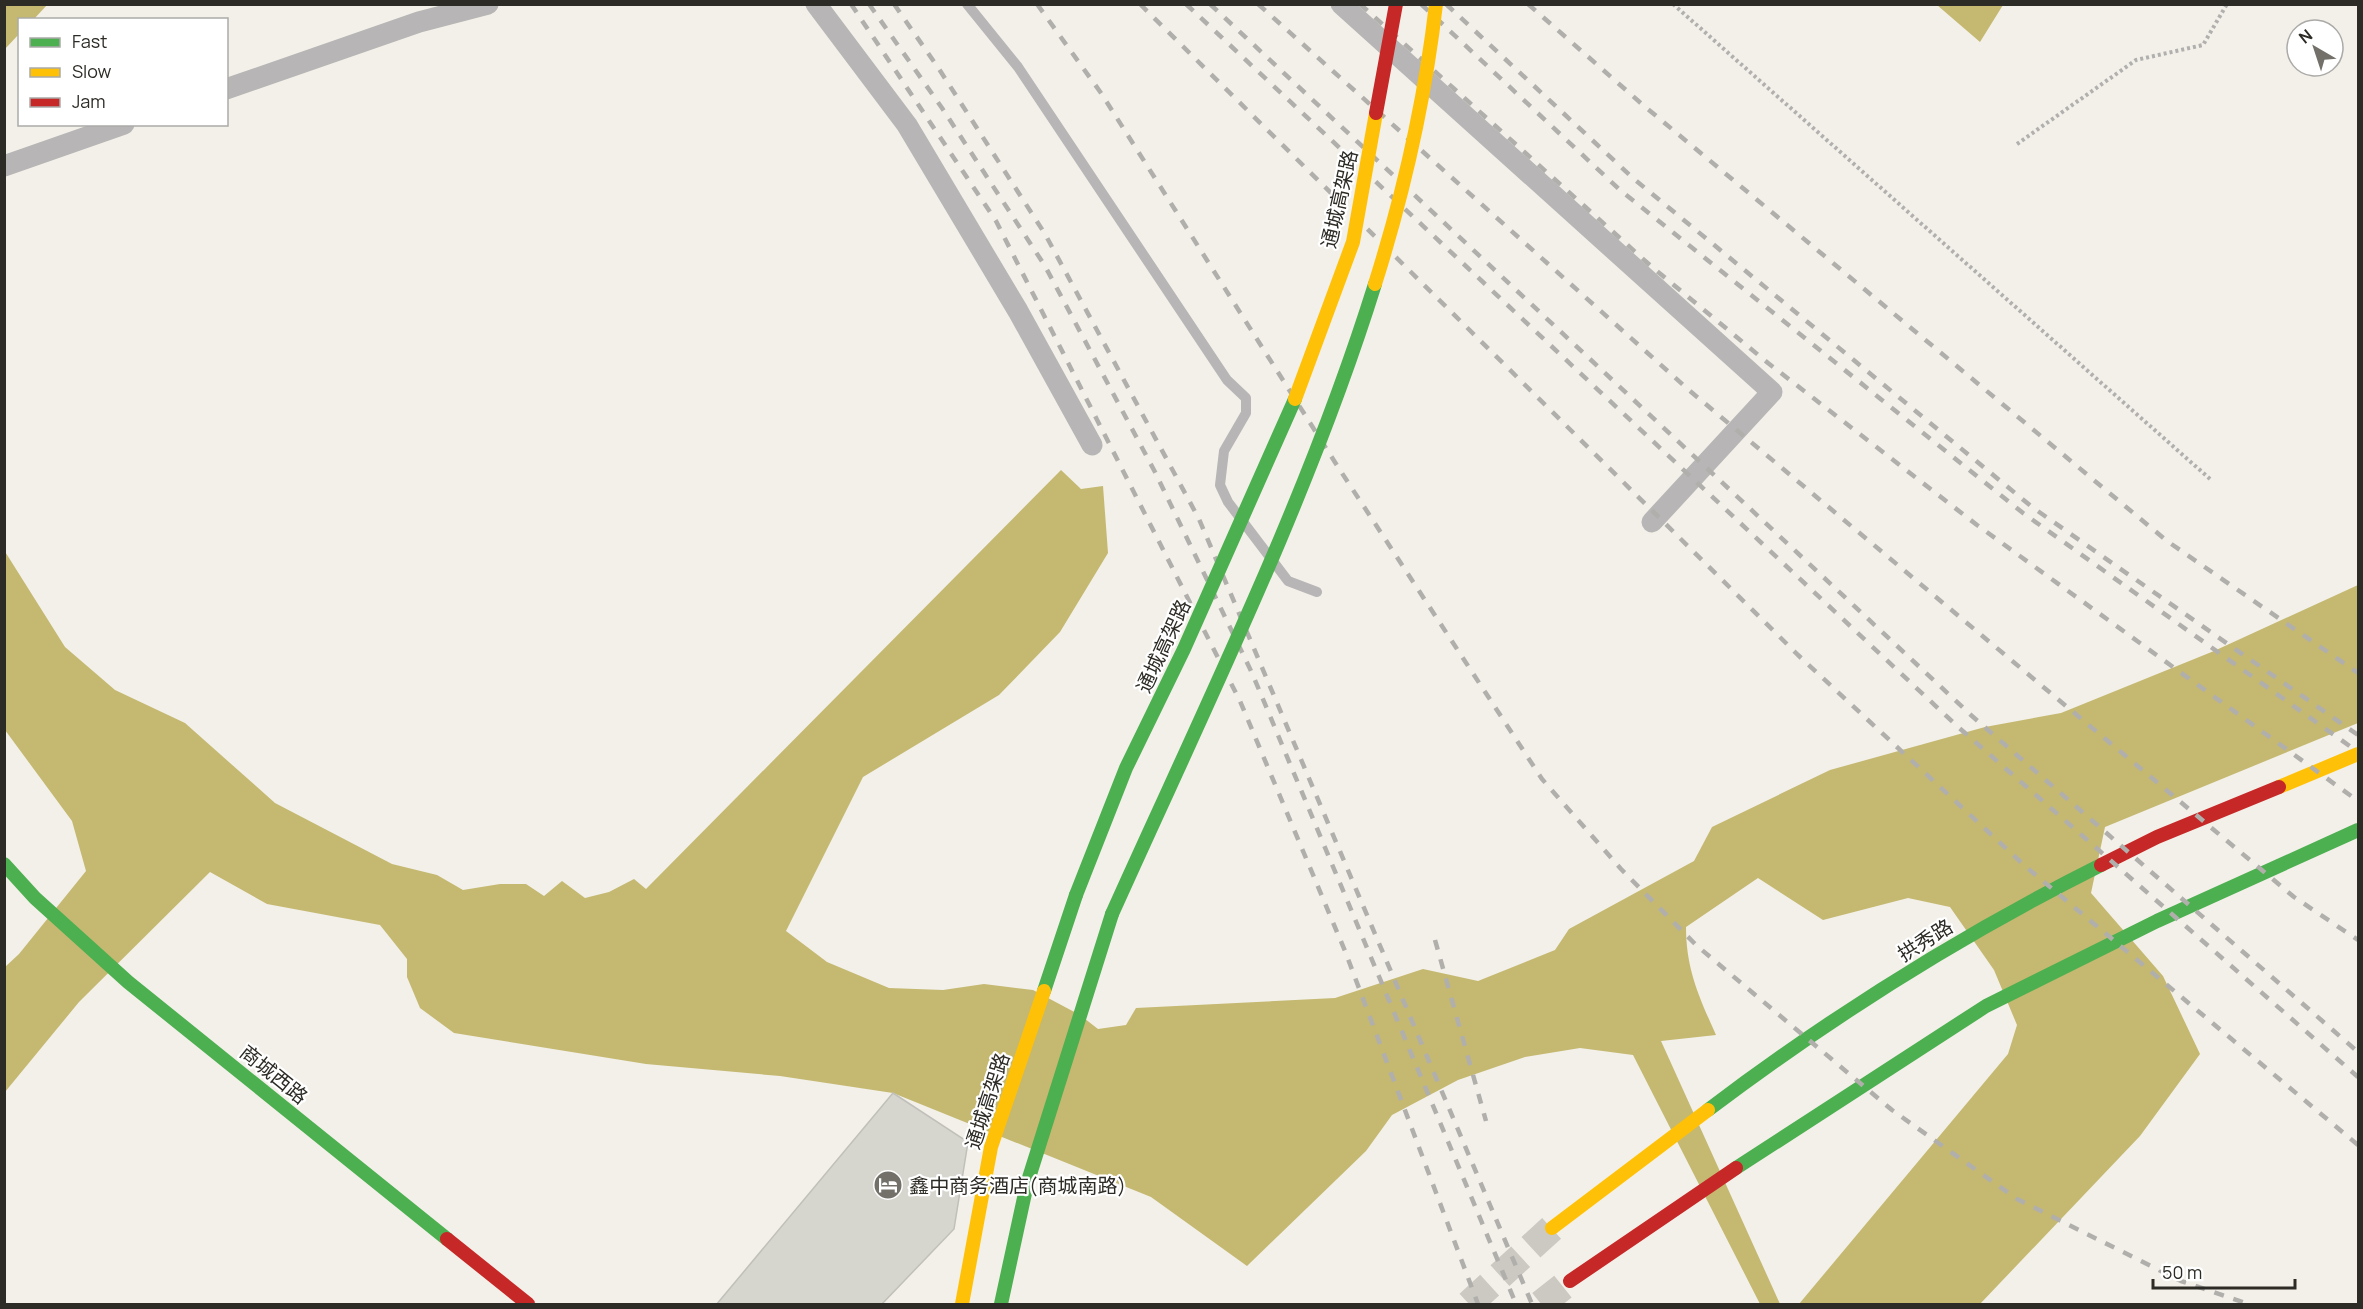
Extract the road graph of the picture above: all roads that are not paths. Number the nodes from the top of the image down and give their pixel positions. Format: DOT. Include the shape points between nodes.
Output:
graph roads {
  1 [pos="488,4"];
  2 [pos="816,4"];
  3 [pos="967,4"];
  4 [pos="1341,4"];
  5 [pos="1396,4"];
  6 [pos="1436,4"];
  7 [pos="228,88"];
  8 [pos="118,126"];
  9 [pos="4,166"];
  10 [pos="1092,445"];
  11 [pos="1652,522"];
  12 [pos="1317,592"];
  13 [pos="2358,754"];
  14 [pos="2358,830"];
  15 [pos="4,864"];
  16 [pos="1552,1228"];
  17 [pos="1570,1281"];
  18 [pos="528,1305"];
  19 [pos="962,1305"];
  20 [pos="1001,1305"];
  1 -- 7 [label="street" via="419,22"];
  2 -- 10 [label="street" via="907,125 1018,311"];
  3 -- 12 [label="lane" via="1018,67 1227,380 1246,398 1246,413 1224,451 1220,485 1228,502 1288,581"];
  4 -- 11 [label="street" via="1772,392"];
  5 -- 19 [label="main road, 通城高架路, bridge" via="1353,242 1290,412 1126,768 1076,895 991,1147"];
  6 -- 20 [label="main road, bridge" via="1410,163 1358,339 1272,557 1112,914 1027,1184"];
  8 -- 9 [label="street"];
  13 -- 16 [label="main road, 拱秀路" via="2157,837 1950,946 1775,1059"];
  14 -- 17 [label="main road" via="2157,921 1986,1006 1803,1123"];
  15 -- 18 [label="main road, 商城西路" via="35,898 128,982"];
}
